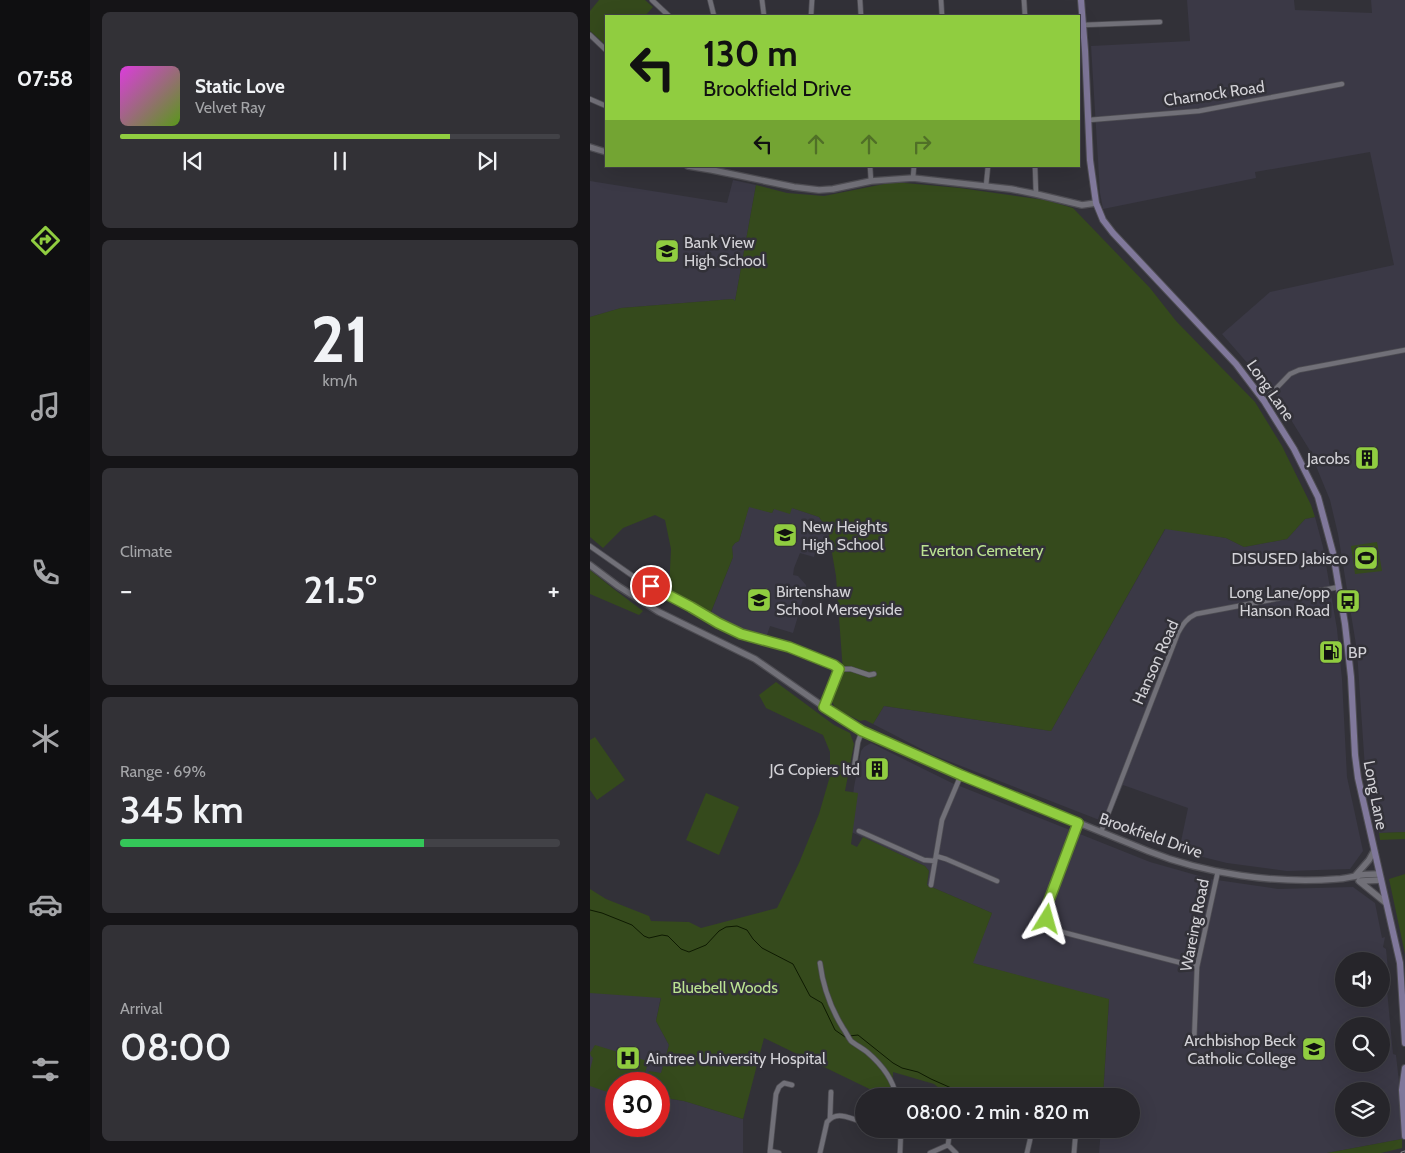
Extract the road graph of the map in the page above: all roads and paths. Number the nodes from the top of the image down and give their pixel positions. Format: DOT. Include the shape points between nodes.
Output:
graph roads {
  1 [pos="652,0"];
  2 [pos="710,0"];
  3 [pos="762,0"];
  4 [pos="812,0"];
  5 [pos="860,0"];
  6 [pos="941,0"];
  7 [pos="1024,0"];
  8 [pos="1081,0"];
  9 [pos="668,15"];
  10 [pos="714,15"];
  11 [pos="764,15"];
  12 [pos="811,15"];
  13 [pos="861,15"];
  14 [pos="942,15"];
  15 [pos="1025,15"];
  16 [pos="1160,22"];
  17 [pos="1084,25"];
  18 [pos="590,35"];
  19 [pos="605,49"];
  20 [pos="1342,84"];
  21 [pos="590,99"];
  22 [pos="605,106"];
  23 [pos="1089,120"];
  24 [pos="590,147"];
  25 [pos="605,152"];
  26 [pos="870,167"];
  27 [pos="914,167"];
  28 [pos="988,167"];
  29 [pos="1035,167"];
  30 [pos="712,168"];
  31 [pos="913,178"];
  32 [pos="871,181"];
  33 [pos="986,186"];
  34 [pos="1036,194"];
  35 [pos="1096,203"];
  36 [pos="1405,350"];
  37 [pos="1264,401"];
  38 [pos="590,546"];
  39 [pos="590,565"];
  40 [pos="1340,587"];
  41 [pos="839,669"];
  42 [pos="874,674"];
  43 [pos="824,707"];
  44 [pos="862,731"];
  45 [pos="853,774"];
  46 [pos="961,775"];
  47 [pos="1078,823"];
  48 [pos="859,831"];
  49 [pos="1101,832"];
  50 [pos="1374,851"];
  51 [pos="935,859"];
  52 [pos="1218,871"];
  53 [pos="1380,877"];
  54 [pos="1355,878"];
  55 [pos="998,881"];
  56 [pos="931,885"];
  57 [pos="1386,903"];
  58 [pos="820,963"];
  59 [pos="1197,968"];
  60 [pos="1194,1043"];
  61 [pos="1405,1043"];
  62 [pos="1405,1068"];
  63 [pos="778,1079"];
  64 [pos="792,1084"];
  65 [pos="779,1087"];
  66 [pos="895,1088"];
  67 [pos="831,1092"];
  68 [pos="830,1118"];
  69 [pos="855,1119"];
  70 [pos="1405,1136"];
  71 [pos="901,1138"];
  72 [pos="949,1138"];
  73 [pos="1030,1138"];
  74 [pos="1075,1138"];
  75 [pos="948,1145"];
  76 [pos="770,1152"];
  77 [pos="779,1153"];
  78 [pos="820,1153"];
  79 [pos="900,1153"];
  80 [pos="930,1153"];
  81 [pos="956,1153"];
  82 [pos="1027,1153"];
  83 [pos="1074,1153"];
  1 -- 9 [label="street"];
  2 -- 10 [label="street"];
  3 -- 11 [label="street"];
  4 -- 12 [label="street"];
  5 -- 13 [label="street"];
  6 -- 14 [label="street"];
  7 -- 15 [label="street"];
  8 -- 17 [label="main road, Long Lane"];
  16 -- 17 [label="street"];
  17 -- 23 [label="main road, Long Lane"];
  18 -- 19 [label="street"];
  20 -- 23 [label="street, Charnock Road" via="1199,111"];
  21 -- 22 [label="street"];
  23 -- 35 [label="main road, Long Lane"];
  24 -- 25 [label="street"];
  26 -- 32 [label="street"];
  27 -- 31 [label="street"];
  28 -- 33 [label="street"];
  29 -- 34 [label="street"];
  30 -- 32 [label="street" via="819,190"];
  31 -- 32 [label="street"];
  31 -- 33 [label="street"];
  33 -- 34 [label="street"];
  34 -- 35 [label="street" via="1082,205"];
  35 -- 37 [label="main road, Long Lane" via="1113,233 1236,364"];
  36 -- 37 [label="street" via="1299,370 1290,374"];
  37 -- 40 [label="main road, Long Lane" via="1294,449 1318,498"];
  38 -- 41 [label="street" via="637,579 741,634 789,647"];
  39 -- 43 [label="street, Brookfield Drive" via="659,612 755,660"];
  40 -- 49 [label="street, Hanson Road" via="1196,614 1182,624"];
  40 -- 50 [label="main road, Long Lane" via="1351,677 1355,755"];
  41 -- 42 [label="street"];
  41 -- 43 [label="street"];
  43 -- 44 [label="street, Brookfield Drive"];
  44 -- 45 [label="street"];
  44 -- 46 [label="street, Brookfield Drive"];
  46 -- 47 [label="street, Brookfield Drive"];
  46 -- 51 [label="street" via="942,820"];
  47 -- 49 [label="street, Brookfield Drive"];
  47 -- 59 [label="street" via="1046,910 1052,926 1062,932"];
  48 -- 51 [label="street" via="924,860"];
  49 -- 52 [label="street, Brookfield Drive" via="1155,854"];
  50 -- 53 [label="main road, Long Lane"];
  50 -- 54 [label="street"];
  51 -- 55 [label="street" via="946,859"];
  51 -- 56 [label="street"];
  52 -- 54 [label="street, Brookfield Drive" via="1282,880"];
  52 -- 59 [label="street, Wareing Road"];
  53 -- 54 [label="street, Brookfield Drive"];
  53 -- 57 [label="main road, Long Lane"];
  54 -- 57 [label="street"];
  57 -- 61 [label="main road, Long Lane" via="1400,963"];
  58 -- 66 [label="street" via="828,999 836,1017 851,1040 886,1071"];
  59 -- 60 [label="street, Wareing Road"];
  62 -- 70 [label="main road" via="1402,1090"];
  63 -- 65 [label="street"];
  64 -- 65 [label="street" via="784,1083"];
  65 -- 76 [label="street"];
  67 -- 68 [label="street"];
  68 -- 69 [label="street" via="843,1115"];
  68 -- 78 [label="street"];
  71 -- 79 [label="street"];
  72 -- 75 [label="street"];
  73 -- 82 [label="street"];
  74 -- 83 [label="street"];
  75 -- 80 [label="street"];
  75 -- 81 [label="street"];
  76 -- 77 [label="street"];
}
